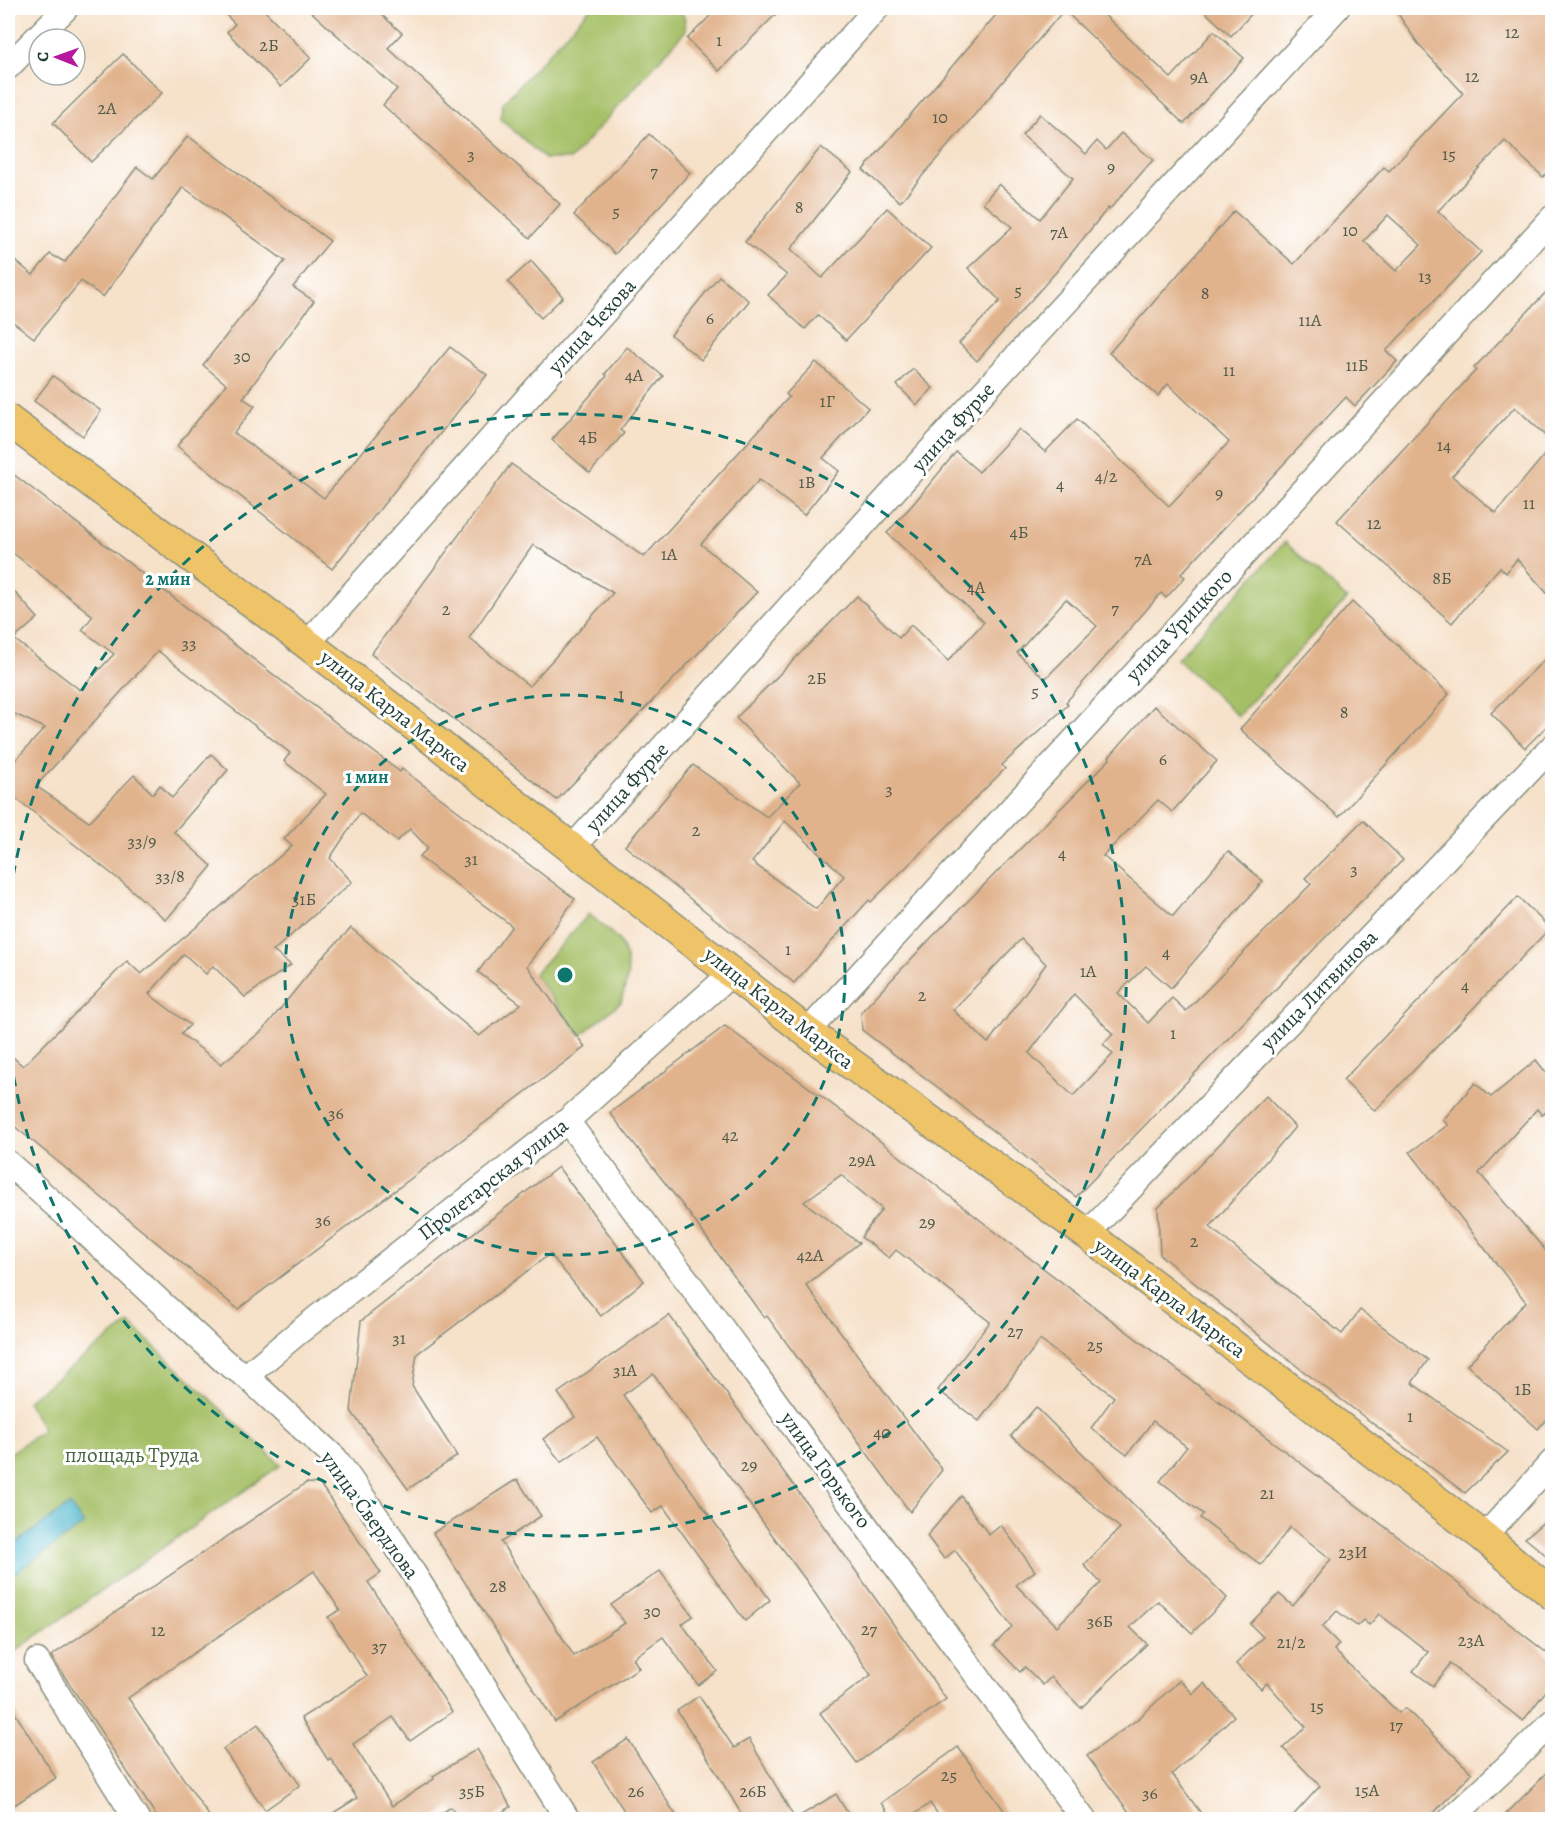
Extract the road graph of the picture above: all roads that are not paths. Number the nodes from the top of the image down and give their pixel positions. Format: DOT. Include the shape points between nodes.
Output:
graph roads {
  1 [pos="66,8"];
  2 [pos="877,8"];
  3 [pos="1337,8"];
  4 [pos="8,67"];
  5 [pos="1552,218"];
  6 [pos="8,420"];
  7 [pos="307,644"];
  8 [pos="1552,747"];
  9 [pos="571,849"];
  10 [pos="734,972"];
  11 [pos="807,1032"];
  12 [pos="567,1121"];
  13 [pos="8,1163"];
  14 [pos="1087,1234"];
  15 [pos="246,1377"];
  16 [pos="1552,1462"];
  17 [pos="1484,1537"];
  18 [pos="1552,1594"];
  19 [pos="37,1661"];
  20 [pos="1552,1722"];
  21 [pos="137,1820"];
  22 [pos="568,1820"];
  23 [pos="1084,1820"];
  24 [pos="1450,1820"];
  1 -- 4 [label="street"];
  2 -- 7 [label="street, улица Чехова"];
  3 -- 9 [label="street, улица Фурье"];
  5 -- 11 [label="street, улица Урицкого"];
  6 -- 7 [label="main road, улица Карла Маркса"];
  7 -- 9 [label="main road, улица Карла Маркса"];
  8 -- 14 [label="street, улица Литвинова"];
  9 -- 10 [label="main road, улица Карла Маркса"];
  10 -- 11 [label="main road, улица Карла Маркса"];
  10 -- 12 [label="street, Пролетарская улица"];
  11 -- 14 [label="main road, улица Карла Маркса"];
  12 -- 15 [label="street, Пролетарская улица"];
  12 -- 23 [label="street, улица Горького"];
  13 -- 15 [label="street, улица Свердлова"];
  14 -- 17 [label="main road, улица Карла Маркса"];
  15 -- 22 [label="street, улица Свердлова" via="335,1458 388,1534"];
  16 -- 17 [label="street"];
  17 -- 18 [label="main road, улица Карла Маркса"];
  19 -- 21 [label="street"];
  20 -- 24 [label="street"];
}
